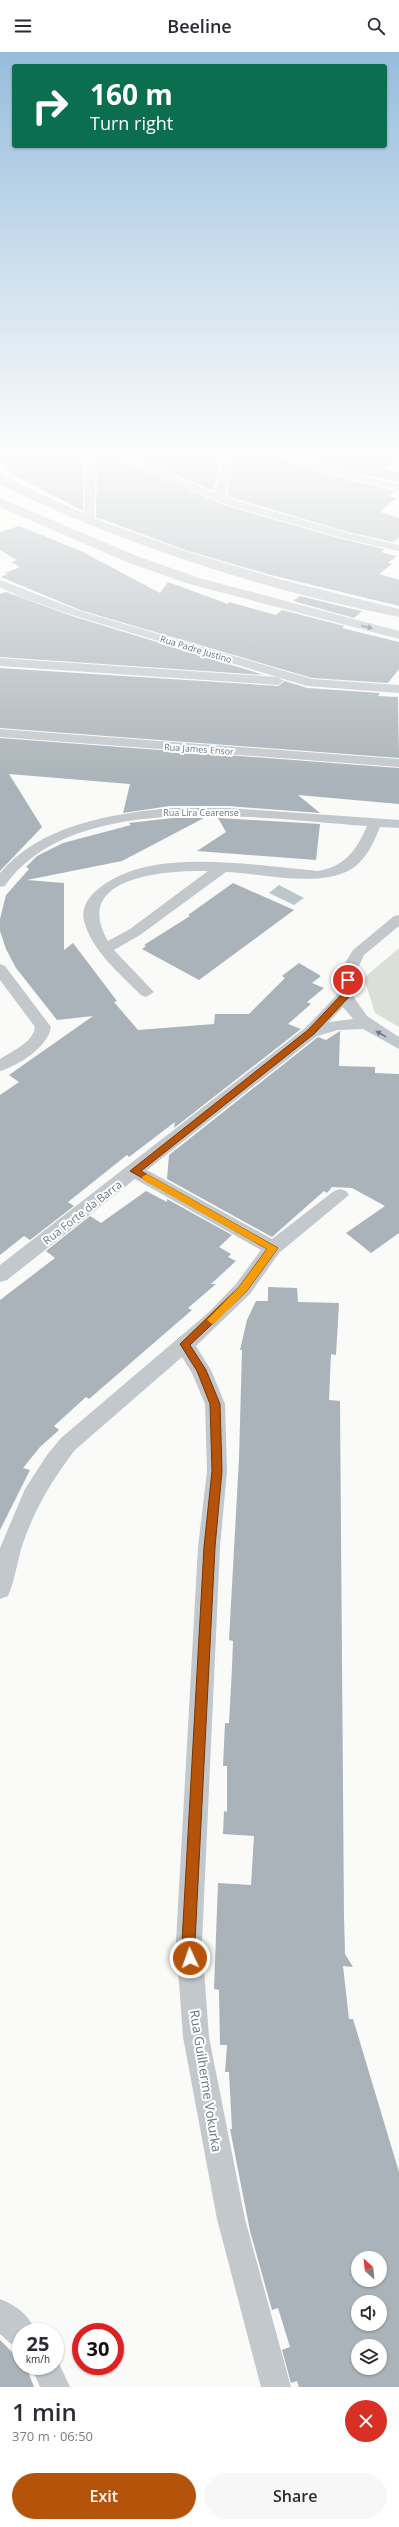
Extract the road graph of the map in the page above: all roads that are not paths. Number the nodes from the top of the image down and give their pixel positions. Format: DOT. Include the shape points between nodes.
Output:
graph roads {
  1 [pos="149,565"];
  2 [pos="216,565"];
  3 [pos="0,583"];
  4 [pos="25,595"];
  5 [pos="0,596"];
  6 [pos="399,613"];
  7 [pos="399,635"];
  8 [pos="237,661"];
  9 [pos="0,662"];
  10 [pos="227,678"];
  11 [pos="311,683"];
  12 [pos="399,689"];
  13 [pos="0,733"];
  14 [pos="399,763"];
  15 [pos="375,823"];
  16 [pos="399,824"];
  17 [pos="222,868"];
  18 [pos="0,883"];
  19 [pos="399,920"];
  20 [pos="106,948"];
  21 [pos="0,969"];
  22 [pos="146,992"];
  23 [pos="345,996"];
  24 [pos="363,1024"];
  25 [pos="311,1032"];
  26 [pos="399,1044"];
  27 [pos="0,1066"];
  28 [pos="135,1171"];
  29 [pos="340,1195"];
  30 [pos="273,1248"];
  31 [pos="0,1275"];
  32 [pos="185,1344"];
  33 [pos="0,1589"];
  34 [pos="0,2314"];
  35 [pos="12,2324"];
  36 [pos="50,2375"];
  37 [pos="55,2387"];
  38 [pos="276,2387"];
  1 -- 7 [label="street, one-way" via="194,581"];
  2 -- 6 [label="street"];
  3 -- 4 [label="street, Rua Padre Justino"];
  4 -- 5 [label="street"];
  4 -- 8 [label="street, Rua Padre Justino" via="76,613"];
  8 -- 10 [label="street"];
  8 -- 11 [label="street, Rua Padre Justino"];
  9 -- 10 [label="street"];
  10 -- 11 [label="street"];
  11 -- 12 [label="street, Rua Padre Justino"];
  13 -- 14 [label="street, Rua James Ensor"];
  15 -- 16 [label="street, Rua Lira Cearense"];
  15 -- 17 [label="street" via="363,852 351,864 338,871 318,875"];
  15 -- 18 [label="street, Rua Lira Cearense" via="219,811 176,810 146,813 89,826 47,843 13,866"];
  17 -- 20 [label="street" via="135,932"];
  17 -- 20 [label="street" via="173,866 123,878 110,885 92,904 89,914 92,925"];
  19 -- 23 [label="street" via="358,953 350,968"];
  20 -- 22 [label="street"];
  21 -- 27 [label="street" via="43,1027 43,1032 39,1040"];
  23 -- 24 [label="street" via="352,1011"];
  23 -- 25 [label="street, Rua Forte da Barra"];
  24 -- 25 [label="street" via="338,1025"];
  26 -- 24 [label="street, one-way"];
  25 -- 28 [label="street, Rua Forte da Barra"];
  28 -- 30 [label="street"];
  28 -- 31 [label="street, Rua Forte da Barra"];
  29 -- 30 [label="street"];
  30 -- 32 [label="street" via="243,1289"];
  32 -- 33 [label="street" via="91,1423 55,1460 20,1519 10,1546"];
  32 -- 38 [label="street, Rua Guilherme Vokurka" via="201,1370 215,1404 217,1464 209,1547 189,1942 196,2029 231,2219"];
  34 -- 35 [label="street"];
  36 -- 37 [label="street"];
}
